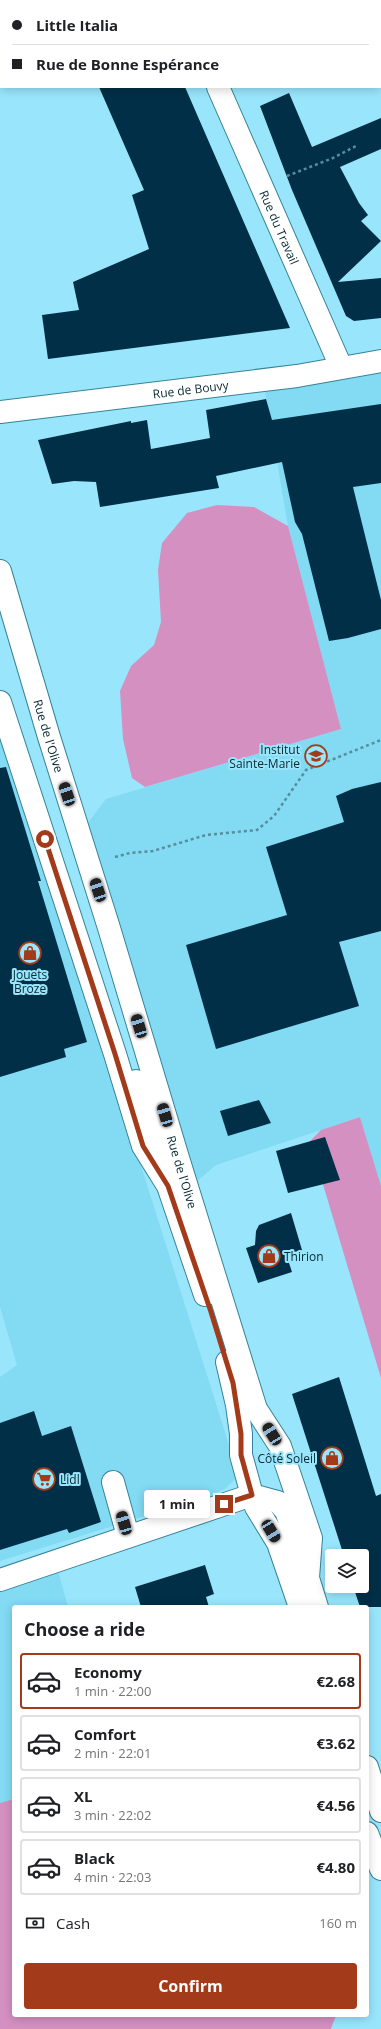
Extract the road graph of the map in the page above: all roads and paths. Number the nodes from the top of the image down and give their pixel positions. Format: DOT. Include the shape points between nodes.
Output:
graph roads {
  1 [pos="218,88"];
  2 [pos="356,146"];
  3 [pos="261,184"];
  4 [pos="381,361"];
  5 [pos="341,367"];
  6 [pos="0,412"];
  7 [pos="0,571"];
  8 [pos="0,702"];
  9 [pos="381,740"];
  10 [pos="90,866"];
  11 [pos="125,1085"];
  12 [pos="190,1198"];
  13 [pos="113,1482"];
  14 [pos="252,1495"];
  15 [pos="128,1536"];
  16 [pos="308,1573"];
  17 [pos="0,1580"];
  18 [pos="299,1605"];
  19 [pos="316,1605"];
  20 [pos="369,1773"];
  21 [pos="381,1811"];
  22 [pos="369,1837"];
  23 [pos="381,1869"];
  1 -- 3 [label="main road, Rue du Travail"];
  2 -- 3 [label="path" via="333,158"];
  3 -- 5 [label="main road, Rue du Travail"];
  4 -- 5 [label="main road, Rue de Bouvy"];
  5 -- 6 [label="main road, Rue de Bouvy" via="297,376"];
  7 -- 10 [label="main road, Rue de l'Olive"];
  8 -- 11 [label="main road, Rue de l'Olive"];
  9 -- 10 [label="path" via="306,770 274,816 257,830 206,835 153,851 130,853"];
  10 -- 12 [label="main road, Rue de l'Olive"];
  11 -- 12 [label="main road" via="136,1081 144,1097 155,1140"];
  11 -- 14 [label="main road, Rue de l'Olive" via="143,1146 168,1186 226,1361 237,1405 241,1455"];
  12 -- 16 [label="main road, Rue de l'Olive" via="256,1409 280,1446 311,1538"];
  13 -- 15 [label="main road"];
  14 -- 15 [label="main road"];
  14 -- 16 [label="main road" via="278,1502 286,1511"];
  14 -- 18 [label="main road, Rue de l'Olive" via="256,1507 278,1543"];
  15 -- 17 [label="main road"];
  16 -- 19 [label="main road, Rue de l'Olive"];
  20 -- 21 [label="main road"];
  22 -- 23 [label="main road"];
}
